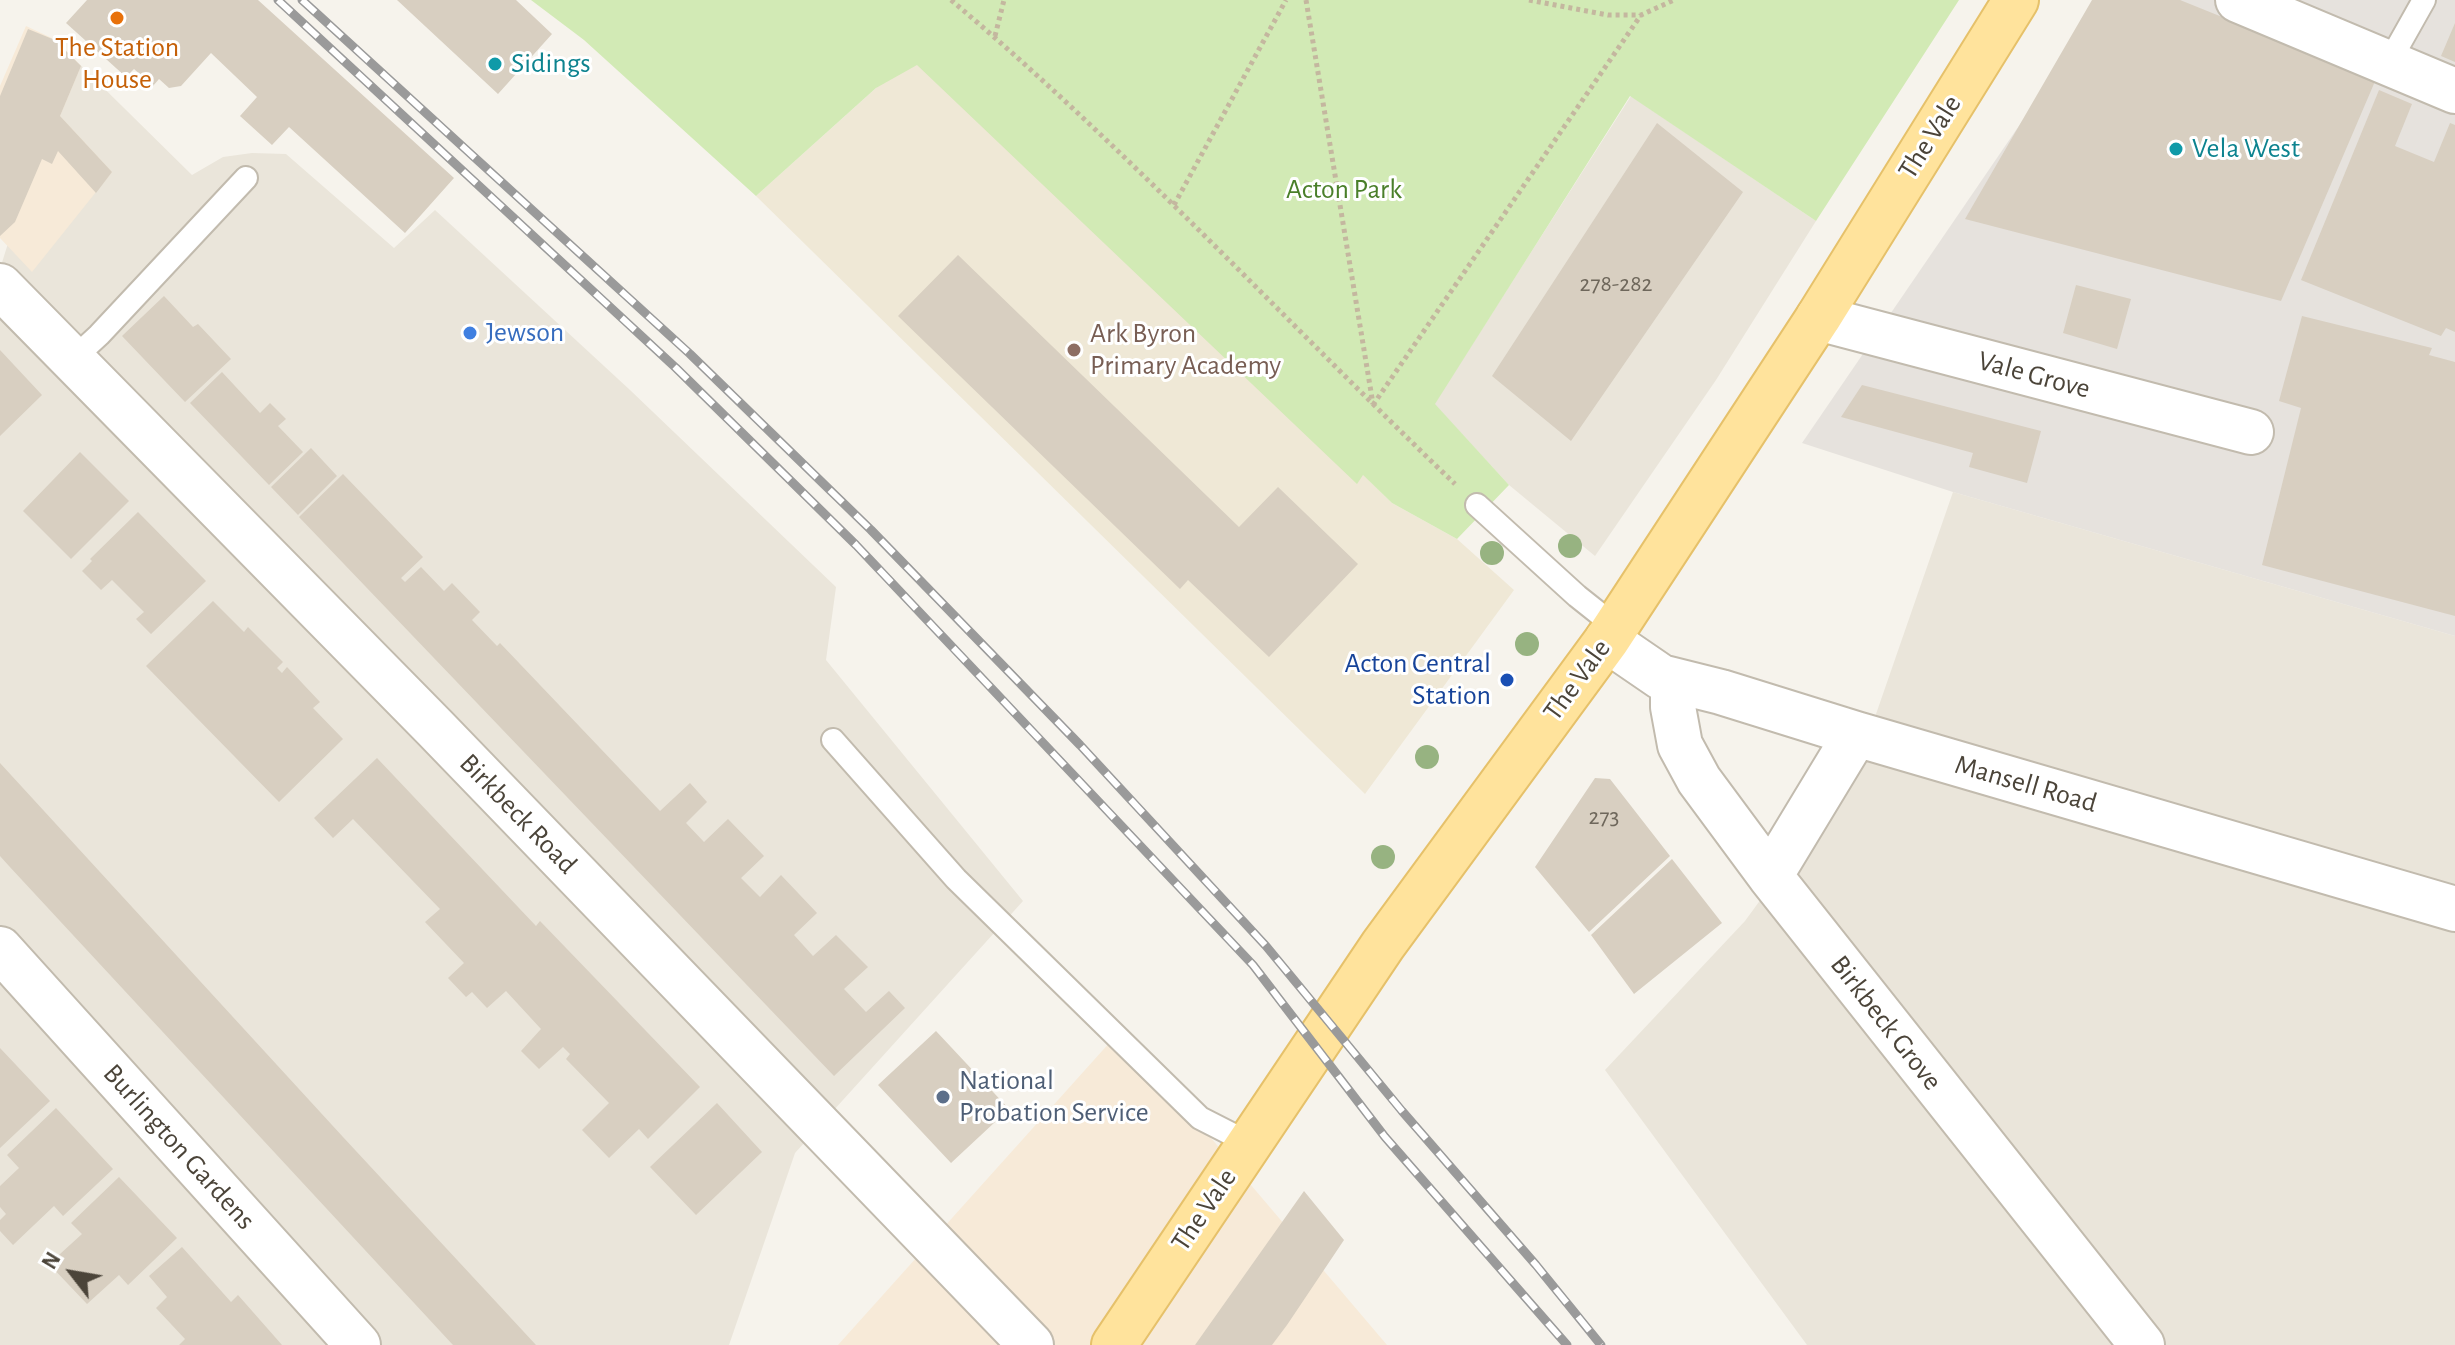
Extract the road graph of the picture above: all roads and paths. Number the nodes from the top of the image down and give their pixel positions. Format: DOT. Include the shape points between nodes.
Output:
graph roads {
  1 [pos="951,0"];
  2 [pos="1004,0"];
  3 [pos="1286,0"];
  4 [pos="1306,0"];
  5 [pos="1529,0"];
  6 [pos="1674,0"];
  7 [pos="2016,0"];
  8 [pos="2238,0"];
  9 [pos="2424,0"];
  10 [pos="1641,15"];
  11 [pos="995,36"];
  12 [pos="2388,64"];
  13 [pos="2455,91"];
  14 [pos="246,178"];
  15 [pos="1174,205"];
  16 [pos="0,286"];
  17 [pos="1818,318"];
  18 [pos="73,359"];
  19 [pos="1373,405"];
  20 [pos="2251,432"];
  21 [pos="1477,505"];
  22 [pos="1611,633"];
  23 [pos="1673,680"];
  24 [pos="1856,734"];
  25 [pos="833,740"];
  26 [pos="1770,876"];
  27 [pos="2455,909"];
  28 [pos="0,949"];
  29 [pos="1249,1143"];
  30 [pos="358,1345"];
  31 [pos="1031,1345"];
  32 [pos="1114,1345"];
  33 [pos="2142,1345"];
  1 -- 11 [label="path"];
  2 -- 11 [label="path"];
  3 -- 15 [label="path"];
  4 -- 19 [label="path"];
  5 -- 10 [label="path" via="1608,15"];
  6 -- 10 [label="path"];
  7 -- 17 [label="main road, The Vale"];
  8 -- 12 [label="street"];
  9 -- 12 [label="lane"];
  10 -- 19 [label="path"];
  11 -- 15 [label="path"];
  12 -- 13 [label="street"];
  14 -- 18 [label="lane"];
  15 -- 19 [label="path"];
  16 -- 18 [label="street, Birkbeck Road"];
  17 -- 20 [label="street, Vale Grove"];
  17 -- 22 [label="main road, The Vale"];
  18 -- 31 [label="street, Birkbeck Road"];
  19 -- 21 [label="path"];
  21 -- 22 [label="lane"];
  22 -- 23 [label="street, Mansell Road" via="1649,670"];
  22 -- 29 [label="main road, The Vale" via="1383,945"];
  23 -- 24 [label="street, Mansell Road"];
  23 -- 26 [label="street, Birkbeck Grove" via="1680,745 1699,780"];
  24 -- 26 [label="street"];
  24 -- 27 [label="street, Mansell Road"];
  25 -- 29 [label="lane" via="956,879 1200,1118"];
  26 -- 33 [label="street, Birkbeck Grove"];
  28 -- 30 [label="street, Burlington Gardens"];
  29 -- 32 [label="main road, The Vale"];
}
